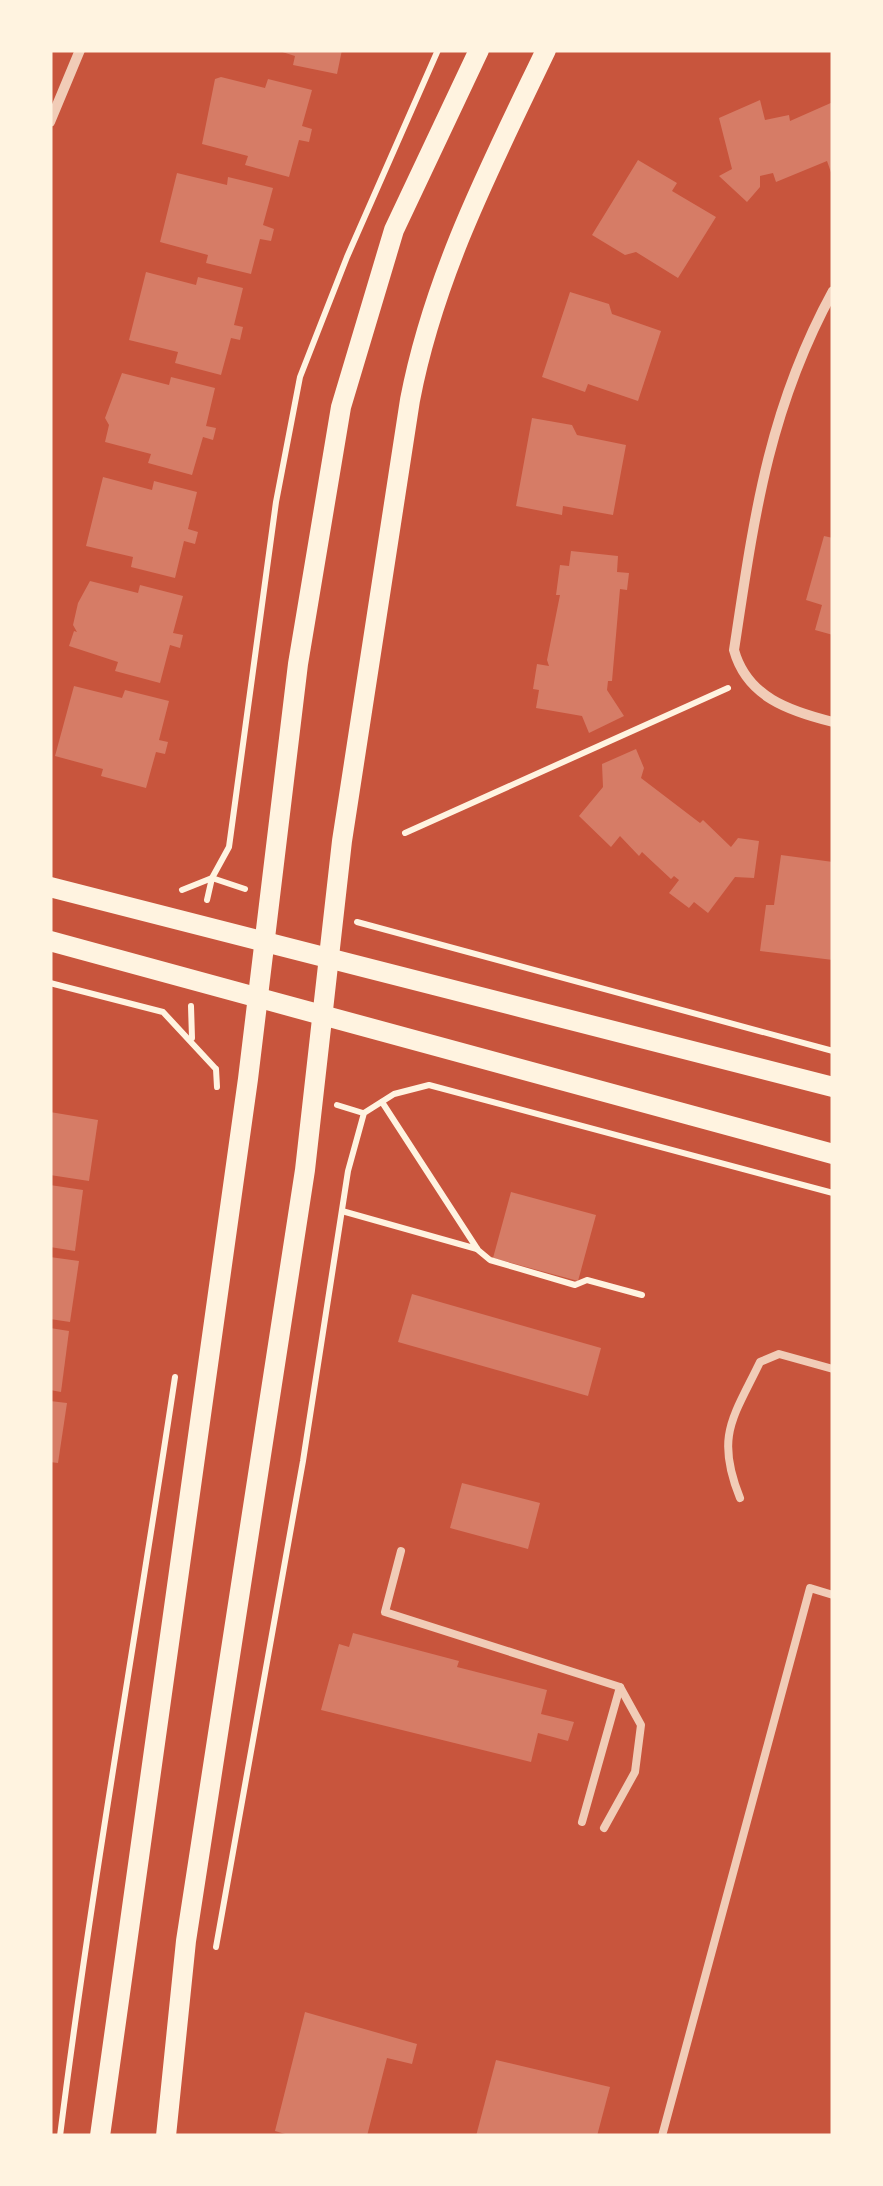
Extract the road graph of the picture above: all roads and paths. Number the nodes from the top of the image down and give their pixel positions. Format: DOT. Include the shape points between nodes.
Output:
graph roads {
  1 [pos="80,50"];
  2 [pos="479,50"];
  3 [pos="546,50"];
  4 [pos="50,122"];
  5 [pos="833,291"];
  6 [pos="748,680"];
  7 [pos="833,722"];
  8 [pos="405,833"];
  9 [pos="50,887"];
  10 [pos="371,925"];
  11 [pos="50,941"];
  12 [pos="263,941"];
  13 [pos="330,958"];
  14 [pos="50,983"];
  15 [pos="256,997"];
  16 [pos="323,1016"];
  17 [pos="192,1024"];
  18 [pos="192,1038"];
  19 [pos="833,1051"];
  20 [pos="216,1069"];
  21 [pos="224,1072"];
  22 [pos="833,1087"];
  23 [pos="217,1094"];
  24 [pos="382,1102"];
  25 [pos="833,1154"];
  26 [pos="833,1193"];
  27 [pos="342,1211"];
  28 [pos="478,1250"];
  29 [pos="642,1295"];
  30 [pos="177,1363"];
  31 [pos="833,1369"];
  32 [pos="740,1498"];
  33 [pos="401,1550"];
  34 [pos="833,1594"];
  35 [pos="620,1688"];
  36 [pos="582,1822"];
  37 [pos="604,1828"];
  38 [pos="213,1964"];
  39 [pos="60,2136"];
  40 [pos="100,2136"];
  41 [pos="166,2136"];
  42 [pos="662,2136"];
  1 -- 4 [label="street"];
  2 -- 12 [label="main road" via="394,230 341,408 298,664"];
  3 -- 13 [label="main road" via="450,254 419,352 370,650"];
  5 -- 6 [label="street" via="793,368 758,485 734,650"];
  6 -- 7 [label="street" via="794,712"];
  6 -- 8 [label="path"];
  9 -- 12 [label="main road"];
  10 -- 19 [label="path"];
  11 -- 15 [label="main road"];
  12 -- 13 [label="main road"];
  12 -- 15 [label="main road"];
  13 -- 16 [label="main road"];
  13 -- 22 [label="main road"];
  14 -- 18 [label="path" via="164,1012"];
  15 -- 16 [label="main road"];
  15 -- 40 [label="main road"];
  16 -- 25 [label="main road"];
  16 -- 41 [label="main road" via="306,1170 186,1941"];
  17 -- 18 [label="path"];
  18 -- 20 [label="path"];
  20 -- 21 [label="path"];
  20 -- 23 [label="path"];
  24 -- 26 [label="path" via="428,1085"];
  24 -- 27 [label="path" via="364,1113 357,1130"];
  24 -- 28 [label="path"];
  27 -- 28 [label="path"];
  27 -- 38 [label="path"];
  28 -- 29 [label="path" via="490,1260 575,1284 587,1280"];
  30 -- 39 [label="path" via="93,1878"];
  31 -- 32 [label="lane" via="779,1354 760,1362 730,1426 726,1462"];
  33 -- 35 [label="lane" via="386,1612"];
  34 -- 42 [label="lane" via="810,1588"];
  35 -- 36 [label="lane"];
  35 -- 37 [label="lane" via="641,1725 636,1772"];
}
